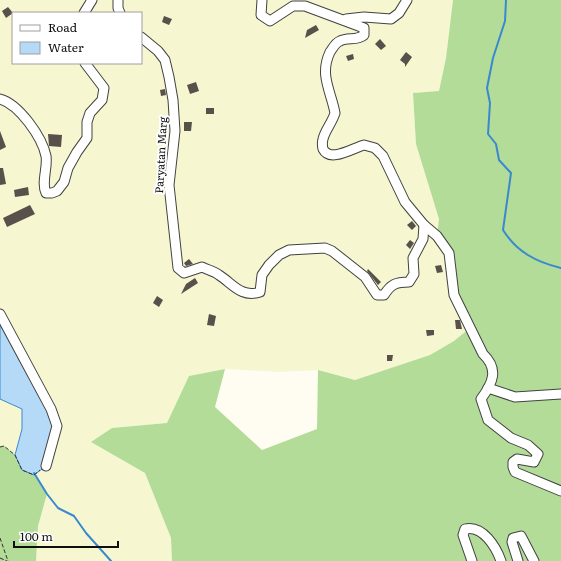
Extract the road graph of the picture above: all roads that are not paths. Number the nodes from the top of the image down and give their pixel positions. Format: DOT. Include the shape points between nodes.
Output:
graph roads {
  1 [pos="92,0"];
  2 [pos="118,0"];
  3 [pos="262,0"];
  4 [pos="407,0"];
  5 [pos="85,12"];
  6 [pos="120,12"];
  7 [pos="343,20"];
  8 [pos="142,38"];
  9 [pos="86,64"];
  10 [pos="0,99"];
  11 [pos="424,225"];
  12 [pos="0,314"];
  13 [pos="488,388"];
  14 [pos="561,394"];
  15 [pos="46,466"];
  16 [pos="561,491"];
  17 [pos="472,561"];
  18 [pos="501,561"];
  19 [pos="518,561"];
  20 [pos="534,561"];
  1 -- 5 [label="street"];
  2 -- 6 [label="street"];
  3 -- 7 [label="street" via="261,15 270,21 286,9 298,6 305,6"];
  4 -- 7 [label="street" via="399,13 391,18 364,17"];
  7 -- 11 [label="street" via="364,28 365,32 360,38 340,40 334,44 327,58 324,75 335,113 323,137 323,148 326,153 332,155 364,145 375,148 383,156 405,202"];
  8 -- 11 [label="street, Paryatan Marg" via="165,60 169,77 174,132 169,191 178,268 184,273 202,267 220,275 232,286 253,294 260,292 262,275 279,255 289,250 325,248 366,277 376,295 384,295 390,286 409,282 414,274 413,258 423,238"];
  9 -- 10 [label="street" via="104,88 102,100 90,113 87,138 76,152 64,182 52,194 46,193 46,155 37,134 17,110 7,101"];
  11 -- 13 [label="street" via="437,236 449,253 454,295 493,370 494,374"];
  12 -- 15 [label="street" via="51,409 57,426"];
  13 -- 14 [label="street" via="515,397"];
  13 -- 16 [label="street" via="481,399 488,420 538,454 534,462 517,459 513,462 515,472"];
  17 -- 18 [label="street" via="463,535 465,529 471,528 479,530 489,540"];
  19 -- 20 [label="street" via="512,542 517,536 524,540"];
}
